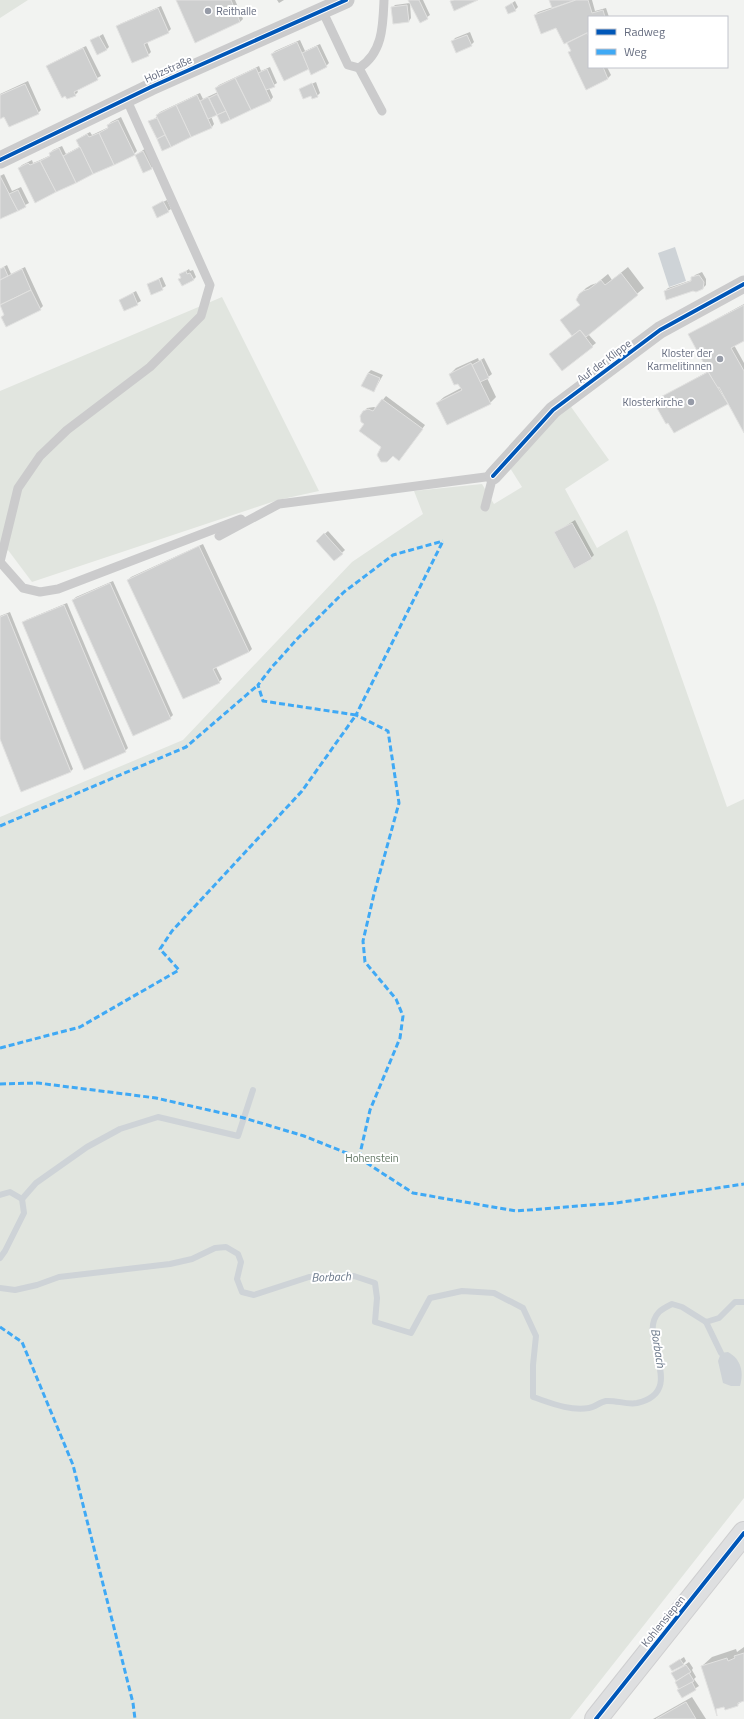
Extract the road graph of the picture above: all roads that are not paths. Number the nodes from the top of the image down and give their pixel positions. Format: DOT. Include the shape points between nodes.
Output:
graph roads {
  1 [pos="346,0"];
  2 [pos="384,0"];
  3 [pos="322,10"];
  4 [pos="359,68"];
  5 [pos="126,98"];
  6 [pos="382,111"];
  7 [pos="0,160"];
  8 [pos="744,284"];
  9 [pos="494,476"];
  10 [pos="279,504"];
  11 [pos="485,507"];
  12 [pos="219,536"];
  13 [pos="0,562"];
  14 [pos="744,1534"];
  15 [pos="596,1719"];
  1 -- 3 [label="street, Holzstraße"];
  2 -- 4 [label="lane" via="383,25 378,46 368,63"];
  3 -- 4 [label="lane" via="348,64"];
  3 -- 5 [label="street, Holzstraße"];
  4 -- 6 [label="lane"];
  5 -- 7 [label="street, Holzstraße"];
  5 -- 13 [label="lane" via="210,285 201,316 150,367 67,430 40,456 18,488"];
  8 -- 9 [label="street, Auf der Klippe" via="660,330 553,410"];
  9 -- 10 [label="lane"];
  9 -- 11 [label="lane"];
  10 -- 12 [label="lane"];
  10 -- 13 [label="lane" via="58,589 40,592 23,588"];
  14 -- 15 [label="street, Kohlensiepen"];
}
